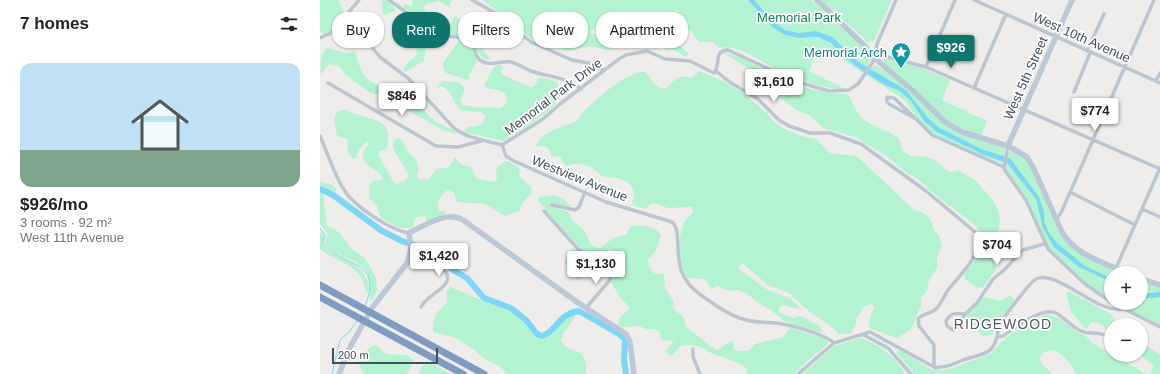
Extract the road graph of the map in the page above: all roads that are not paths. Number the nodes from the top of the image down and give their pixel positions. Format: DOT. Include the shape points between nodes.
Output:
graph roads {
  1 [pos="359,0"];
  2 [pos="389,0"];
  3 [pos="472,0"];
  4 [pos="817,0"];
  5 [pos="896,0"];
  6 [pos="956,0"];
  7 [pos="974,0"];
  8 [pos="1072,0"];
  9 [pos="1154,0"];
  10 [pos="349,12"];
  11 [pos="1006,14"];
  12 [pos="1104,14"];
  13 [pos="332,32"];
  14 [pos="320,35"];
  15 [pos="1056,36"];
  16 [pos="320,39"];
  17 [pos="373,48"];
  18 [pos="1089,52"];
  19 [pos="875,57"];
  20 [pos="926,67"];
  21 [pos="1124,68"];
  22 [pos="604,70"];
  23 [pos="716,71"];
  24 [pos="1160,73"];
  25 [pos="1158,82"];
  26 [pos="328,83"];
  27 [pos="974,88"];
  28 [pos="581,89"];
  29 [pos="1074,92"];
  30 [pos="1024,109"];
  31 [pos="916,119"];
  32 [pos="320,136"];
  33 [pos="1093,140"];
  34 [pos="481,141"];
  35 [pos="1009,144"];
  36 [pos="502,145"];
  37 [pos="1004,164"];
  38 [pos="1160,169"];
  39 [pos="585,192"];
  40 [pos="1070,192"];
  41 [pos="552,205"];
  42 [pos="1142,209"];
  43 [pos="544,211"];
  44 [pos="1160,217"];
  45 [pos="1056,219"];
  46 [pos="1135,225"];
  47 [pos="409,233"];
  48 [pos="1044,244"];
  49 [pos="411,249"];
  50 [pos="1112,266"];
  51 [pos="1117,266"];
  52 [pos="1148,281"];
  53 [pos="320,285"];
  54 [pos="1160,285"];
  55 [pos="1104,296"];
  56 [pos="320,297"];
  57 [pos="421,307"];
  58 [pos="1104,307"];
  59 [pos="586,308"];
  60 [pos="1125,310"];
  61 [pos="965,314"];
  62 [pos="1160,328"];
  63 [pos="864,334"];
  64 [pos="1104,335"];
  65 [pos="997,337"];
  66 [pos="834,343"];
  67 [pos="692,349"];
  68 [pos="934,367"];
  69 [pos="339,374"];
  70 [pos="463,374"];
  71 [pos="484,374"];
  72 [pos="634,374"];
  73 [pos="700,374"];
  74 [pos="798,374"];
  75 [pos="912,374"];
  1 -- 10 [label="street"];
  2 -- 28 [label="street" via="413,17 433,23 448,36 470,39 477,56 484,62 511,62 536,73 563,79"];
  3 -- 22 [label="street" via="495,13 531,42 572,60 594,64"];
  4 -- 19 [label="street"];
  5 -- 19 [label="street"];
  6 -- 20 [label="street"];
  7 -- 11 [label="street, West 10th Avenue"];
  8 -- 15 [label="street, West 5th Street"];
  9 -- 21 [label="street"];
  11 -- 15 [label="street, West 10th Avenue"];
  11 -- 27 [label="street"];
  12 -- 18 [label="street"];
  13 -- 16 [label="street"];
  14 -- 16 [label="street"];
  15 -- 18 [label="street, West 10th Avenue"];
  15 -- 30 [label="street, West 5th Street"];
  17 -- 34 [label="street" via="380,57 409,79 454,128"];
  18 -- 21 [label="street, West 10th Avenue"];
  18 -- 29 [label="street"];
  19 -- 20 [label="street" via="883,56"];
  19 -- 23 [label="street" via="851,89 841,92 829,91 785,77 728,50 719,54"];
  19 -- 35 [label="street" via="950,126 969,134"];
  20 -- 27 [label="street"];
  21 -- 25 [label="street, West 10th Avenue"];
  21 -- 33 [label="street"];
  22 -- 23 [label="street, Memorial Park Drive" via="626,55 647,51 665,59 690,61 712,73"];
  22 -- 28 [label="street, Memorial Park Drive"];
  23 -- 68 [label="street" via="758,99 786,124 810,133 830,132 857,142 952,211 977,235 978,248 965,270 936,309 921,315 918,319 919,326 934,345"];
  24 -- 25 [label="street"];
  26 -- 34 [label="street" via="434,145 458,147"];
  27 -- 30 [label="street"];
  28 -- 36 [label="street, Memorial Park Drive" via="543,119"];
  30 -- 33 [label="street"];
  30 -- 35 [label="street, West 5th Street"];
  31 -- 31 [label="street" via="888,103 887,97 894,98"];
  31 -- 37 [label="street" via="932,135"];
  32 -- 47 [label="street" via="349,196 383,222"];
  33 -- 38 [label="street"];
  33 -- 40 [label="street"];
  34 -- 36 [label="street, Memorial Park Drive"];
  35 -- 37 [label="street, West 5th Street"];
  35 -- 45 [label="street" via="1024,154 1032,164"];
  36 -- 39 [label="street, Westview Avenue" via="504,154 510,159"];
  37 -- 48 [label="street" via="1006,173 1026,200"];
  38 -- 42 [label="street"];
  39 -- 41 [label="street" via="579,207 575,210"];
  39 -- 66 [label="street, Westview Avenue" via="609,203 672,222 677,228 678,261 685,279 700,294 733,315 747,320 787,325 822,336"];
  40 -- 45 [label="street"];
  40 -- 46 [label="street"];
  42 -- 44 [label="street"];
  42 -- 46 [label="street"];
  43 -- 59 [label="street" via="578,249 613,273 610,281"];
  45 -- 50 [label="street" via="1064,237 1076,249"];
  46 -- 51 [label="street"];
  47 -- 49 [label="street"];
  47 -- 59 [label="street" via="444,218 456,216"];
  48 -- 55 [label="street" via="1079,279"];
  48 -- 61 [label="street" via="1021,252 991,280 978,301"];
  49 -- 57 [label="street" via="432,259 443,269 447,277 445,284"];
  49 -- 69 [label="street" via="404,270 376,302 349,349"];
  52 -- 54 [label="street"];
  53 -- 71 [label="highway"];
  56 -- 70 [label="highway"];
  58 -- 65 [label="street" via="1064,285 1047,278 1038,278 1030,284 1003,320"];
  59 -- 72 [label="street" via="628,336"];
  60 -- 62 [label="street"];
  61 -- 61 [label="street" via="950,315 946,321 947,326 956,329"];
  63 -- 66 [label="street"];
  63 -- 68 [label="street" via="874,333"];
  63 -- 75 [label="street" via="888,348"];
  64 -- 65 [label="street" via="1083,332 1058,314 1049,311"];
  65 -- 68 [label="street" via="993,348 987,352 947,366"];
  66 -- 74 [label="street"];
  67 -- 73 [label="street"];
}
